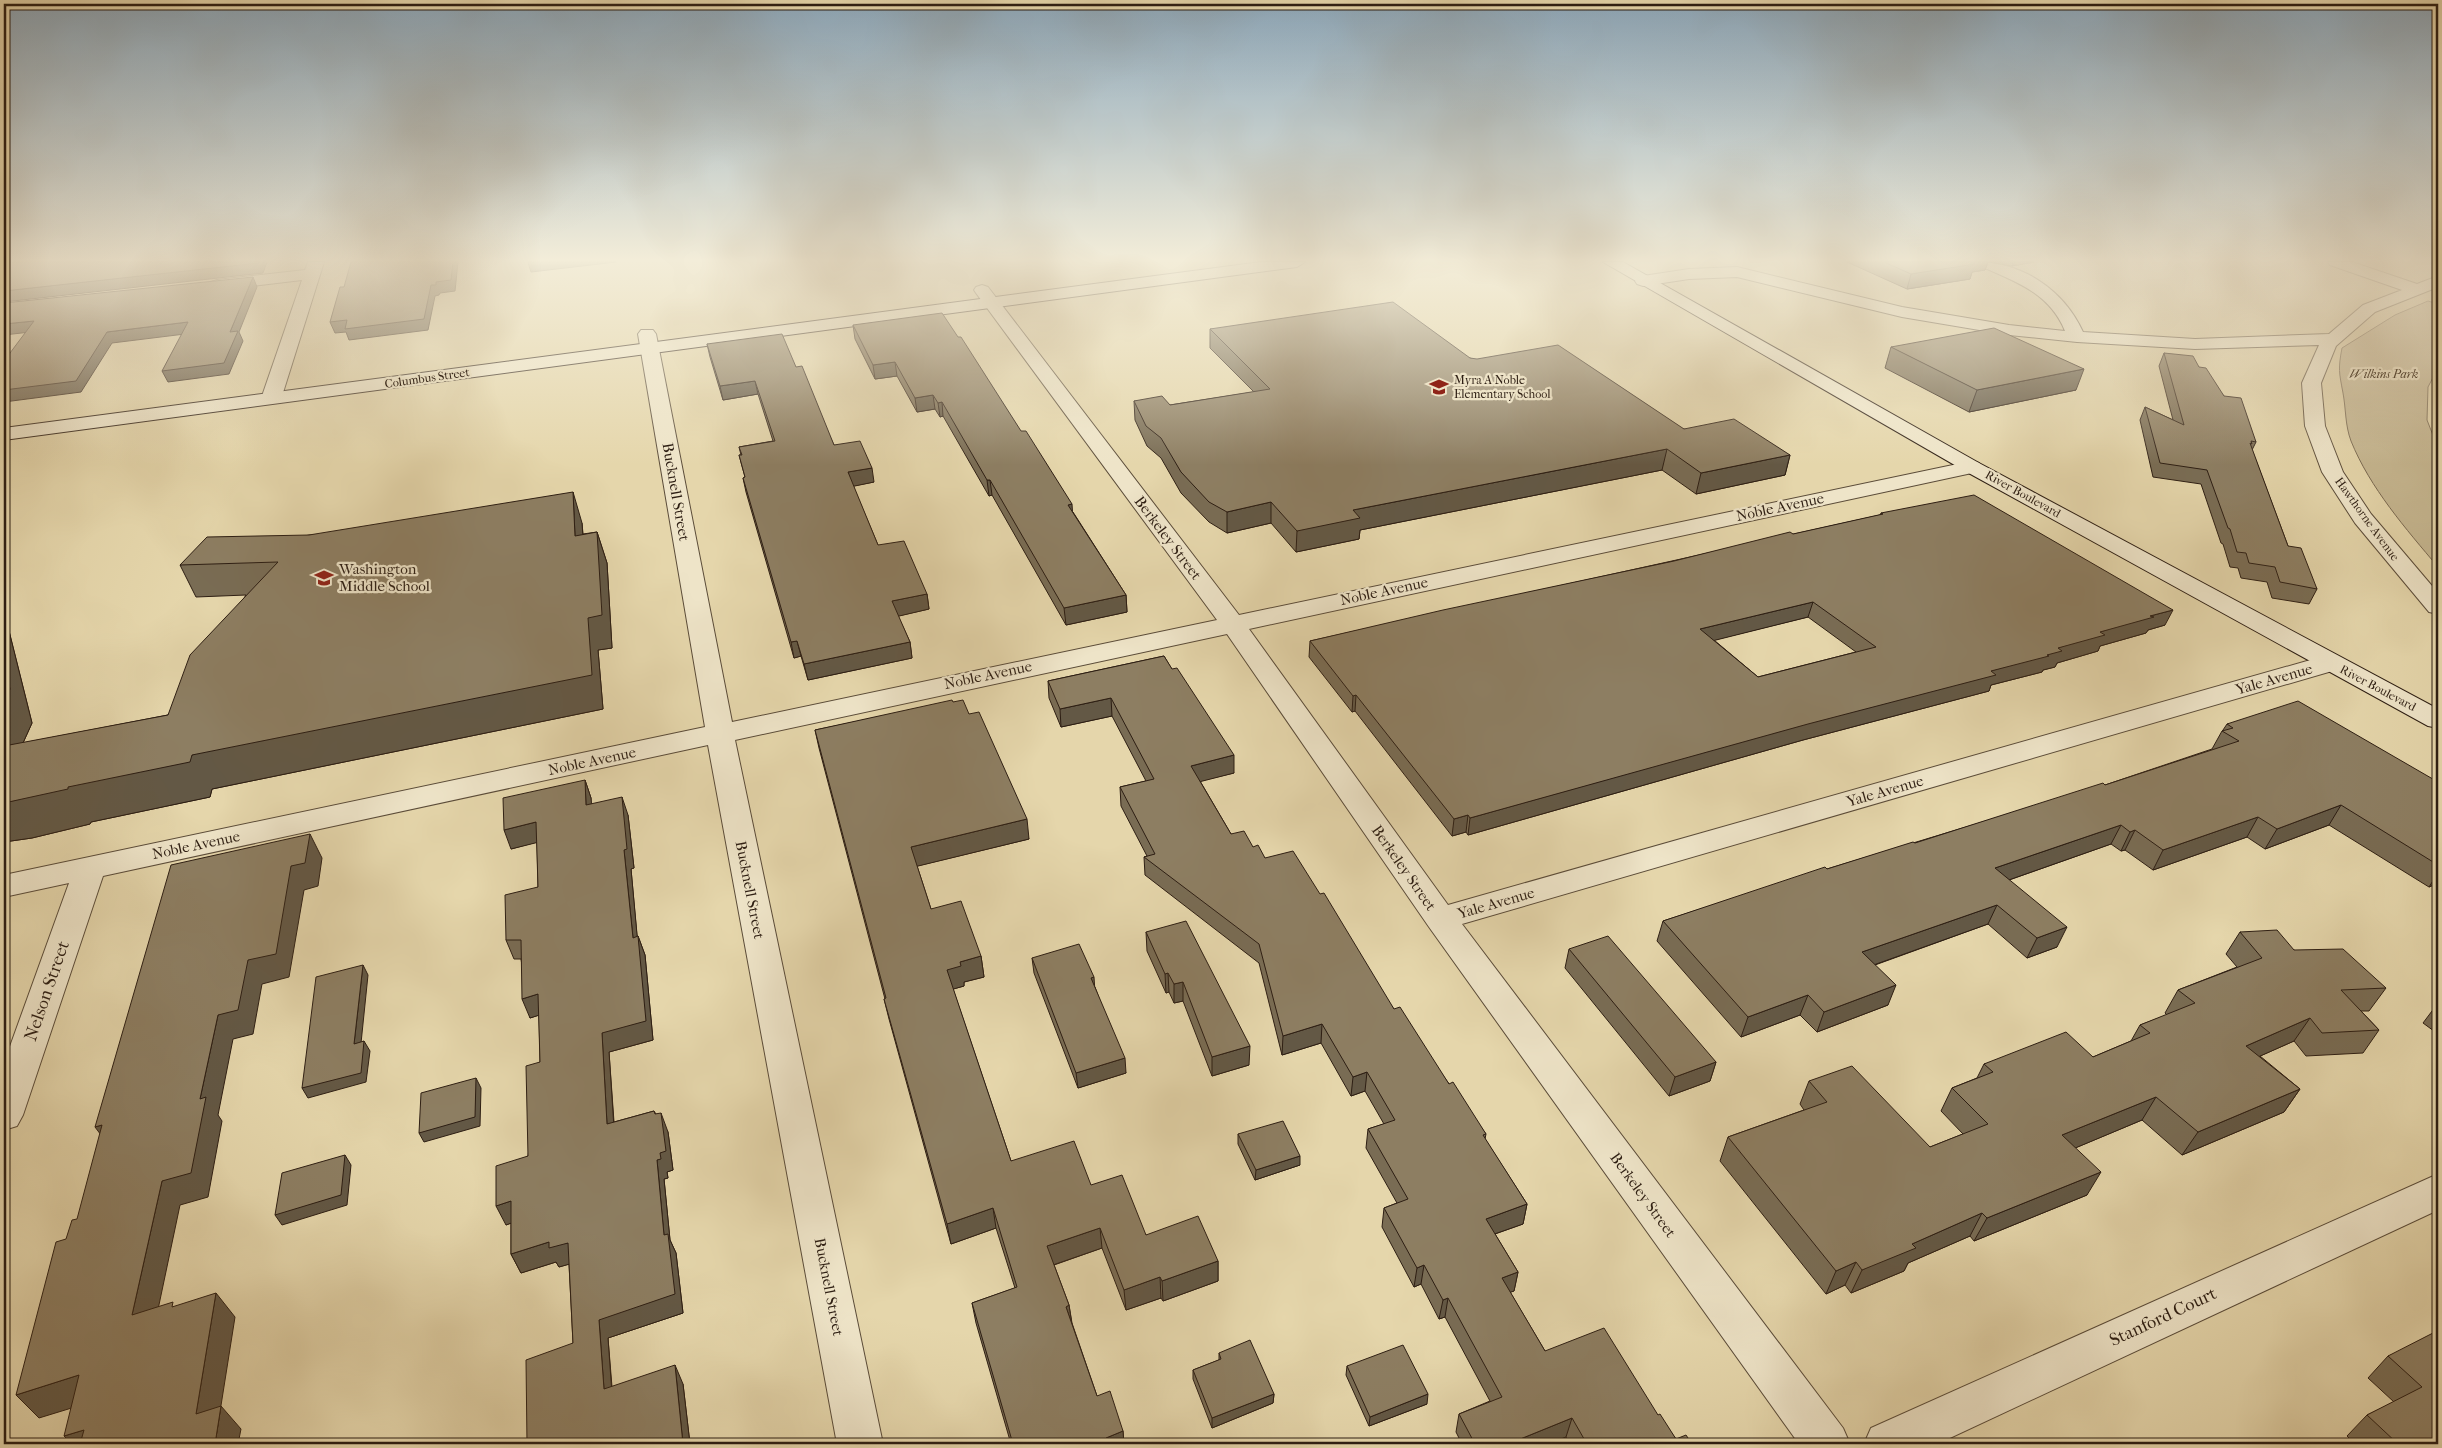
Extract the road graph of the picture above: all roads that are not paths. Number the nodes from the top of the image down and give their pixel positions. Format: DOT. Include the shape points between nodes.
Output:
graph roads {
  1 [pos="293,330"];
  2 [pos="735,330"];
  3 [pos="1012,330"];
  4 [pos="1729,330"];
  5 [pos="2006,330"];
  6 [pos="2073,330"];
  7 [pos="2341,330"];
  8 [pos="2077,337"];
  9 [pos="2330,339"];
  10 [pos="649,341"];
  11 [pos="273,391"];
  12 [pos="4,418"];
  13 [pos="4,434"];
  14 [pos="1972,467"];
  15 [pos="2438,608"];
  16 [pos="1232,623"];
  17 [pos="2330,663"];
  18 [pos="2438,720"];
  19 [pos="720,733"];
  20 [pos="90,867"];
  21 [pos="4,886"];
  22 [pos="1440,919"];
  23 [pos="4,1115"];
  24 [pos="2438,1190"];
  25 [pos="860,1444"];
  26 [pos="1827,1444"];
  27 [pos="1887,1444"];
  1 -- 11 [label="street"];
  2 -- 10 [label="street, Columbus Street"];
  3 -- 16 [label="street, Berkeley Street"];
  4 -- 14 [label="street, River Boulevard"];
  5 -- 8 [label="street"];
  6 -- 8 [label="street"];
  7 -- 9 [label="street, Hawthorne Avenue"];
  8 -- 9 [label="street" via="2195,344"];
  9 -- 15 [label="street, Hawthorne Avenue" via="2317,362 2311,382 2310,404 2316,435 2342,487 2375,533"];
  10 -- 11 [label="street, Columbus Street"];
  10 -- 19 [label="street, Bucknell Street"];
  11 -- 12 [label="street, Columbus Street"];
  11 -- 13 [label="street, Columbus Street"];
  14 -- 16 [label="street, Noble Avenue"];
  14 -- 17 [label="street, River Boulevard"];
  16 -- 19 [label="street, Noble Avenue"];
  16 -- 22 [label="street, Berkeley Street"];
  17 -- 18 [label="street, River Boulevard"];
  17 -- 22 [label="street, Yale Avenue"];
  19 -- 20 [label="street, Noble Avenue"];
  19 -- 25 [label="street, Bucknell Street"];
  20 -- 21 [label="street, Noble Avenue"];
  20 -- 23 [label="street, Nelson Street"];
  22 -- 26 [label="street, Berkeley Street"];
  24 -- 27 [label="street, Stanford Court"];
}
